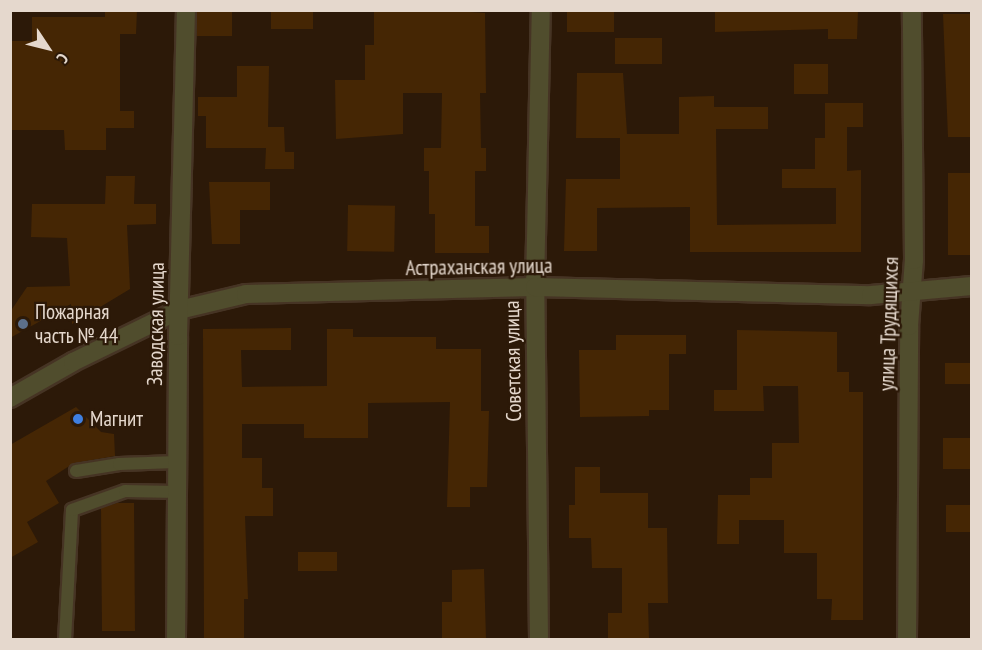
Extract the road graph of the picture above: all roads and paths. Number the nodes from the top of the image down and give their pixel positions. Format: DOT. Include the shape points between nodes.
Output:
graph roads {
  1 [pos="186,10"];
  2 [pos="541,10"];
  3 [pos="912,10"];
  4 [pos="972,286"];
  5 [pos="535,287"];
  6 [pos="912,290"];
  7 [pos="179,310"];
  8 [pos="10,398"];
  9 [pos="177,462"];
  10 [pos="76,471"];
  11 [pos="176,492"];
  12 [pos="65,639"];
  13 [pos="176,639"];
  14 [pos="539,639"];
  15 [pos="907,639"];
  1 -- 7 [label="street, Заводская улица"];
  2 -- 5 [label="street, Советская улица"];
  3 -- 6 [label="street, улица Трудящихся"];
  4 -- 6 [label="street, Астраханская улица"];
  5 -- 6 [label="street, Астраханская улица" via="871,295"];
  5 -- 7 [label="street, Астраханская улица" via="246,294"];
  5 -- 14 [label="street, Советская улица"];
  6 -- 15 [label="street, улица Трудящихся"];
  7 -- 8 [label="street, Астраханская улица"];
  7 -- 9 [label="street, Заводская улица"];
  9 -- 10 [label="lane" via="119,464"];
  9 -- 11 [label="street, Заводская улица"];
  11 -- 12 [label="lane" via="125,491 72,510"];
  11 -- 13 [label="street, Заводская улица"];
}
